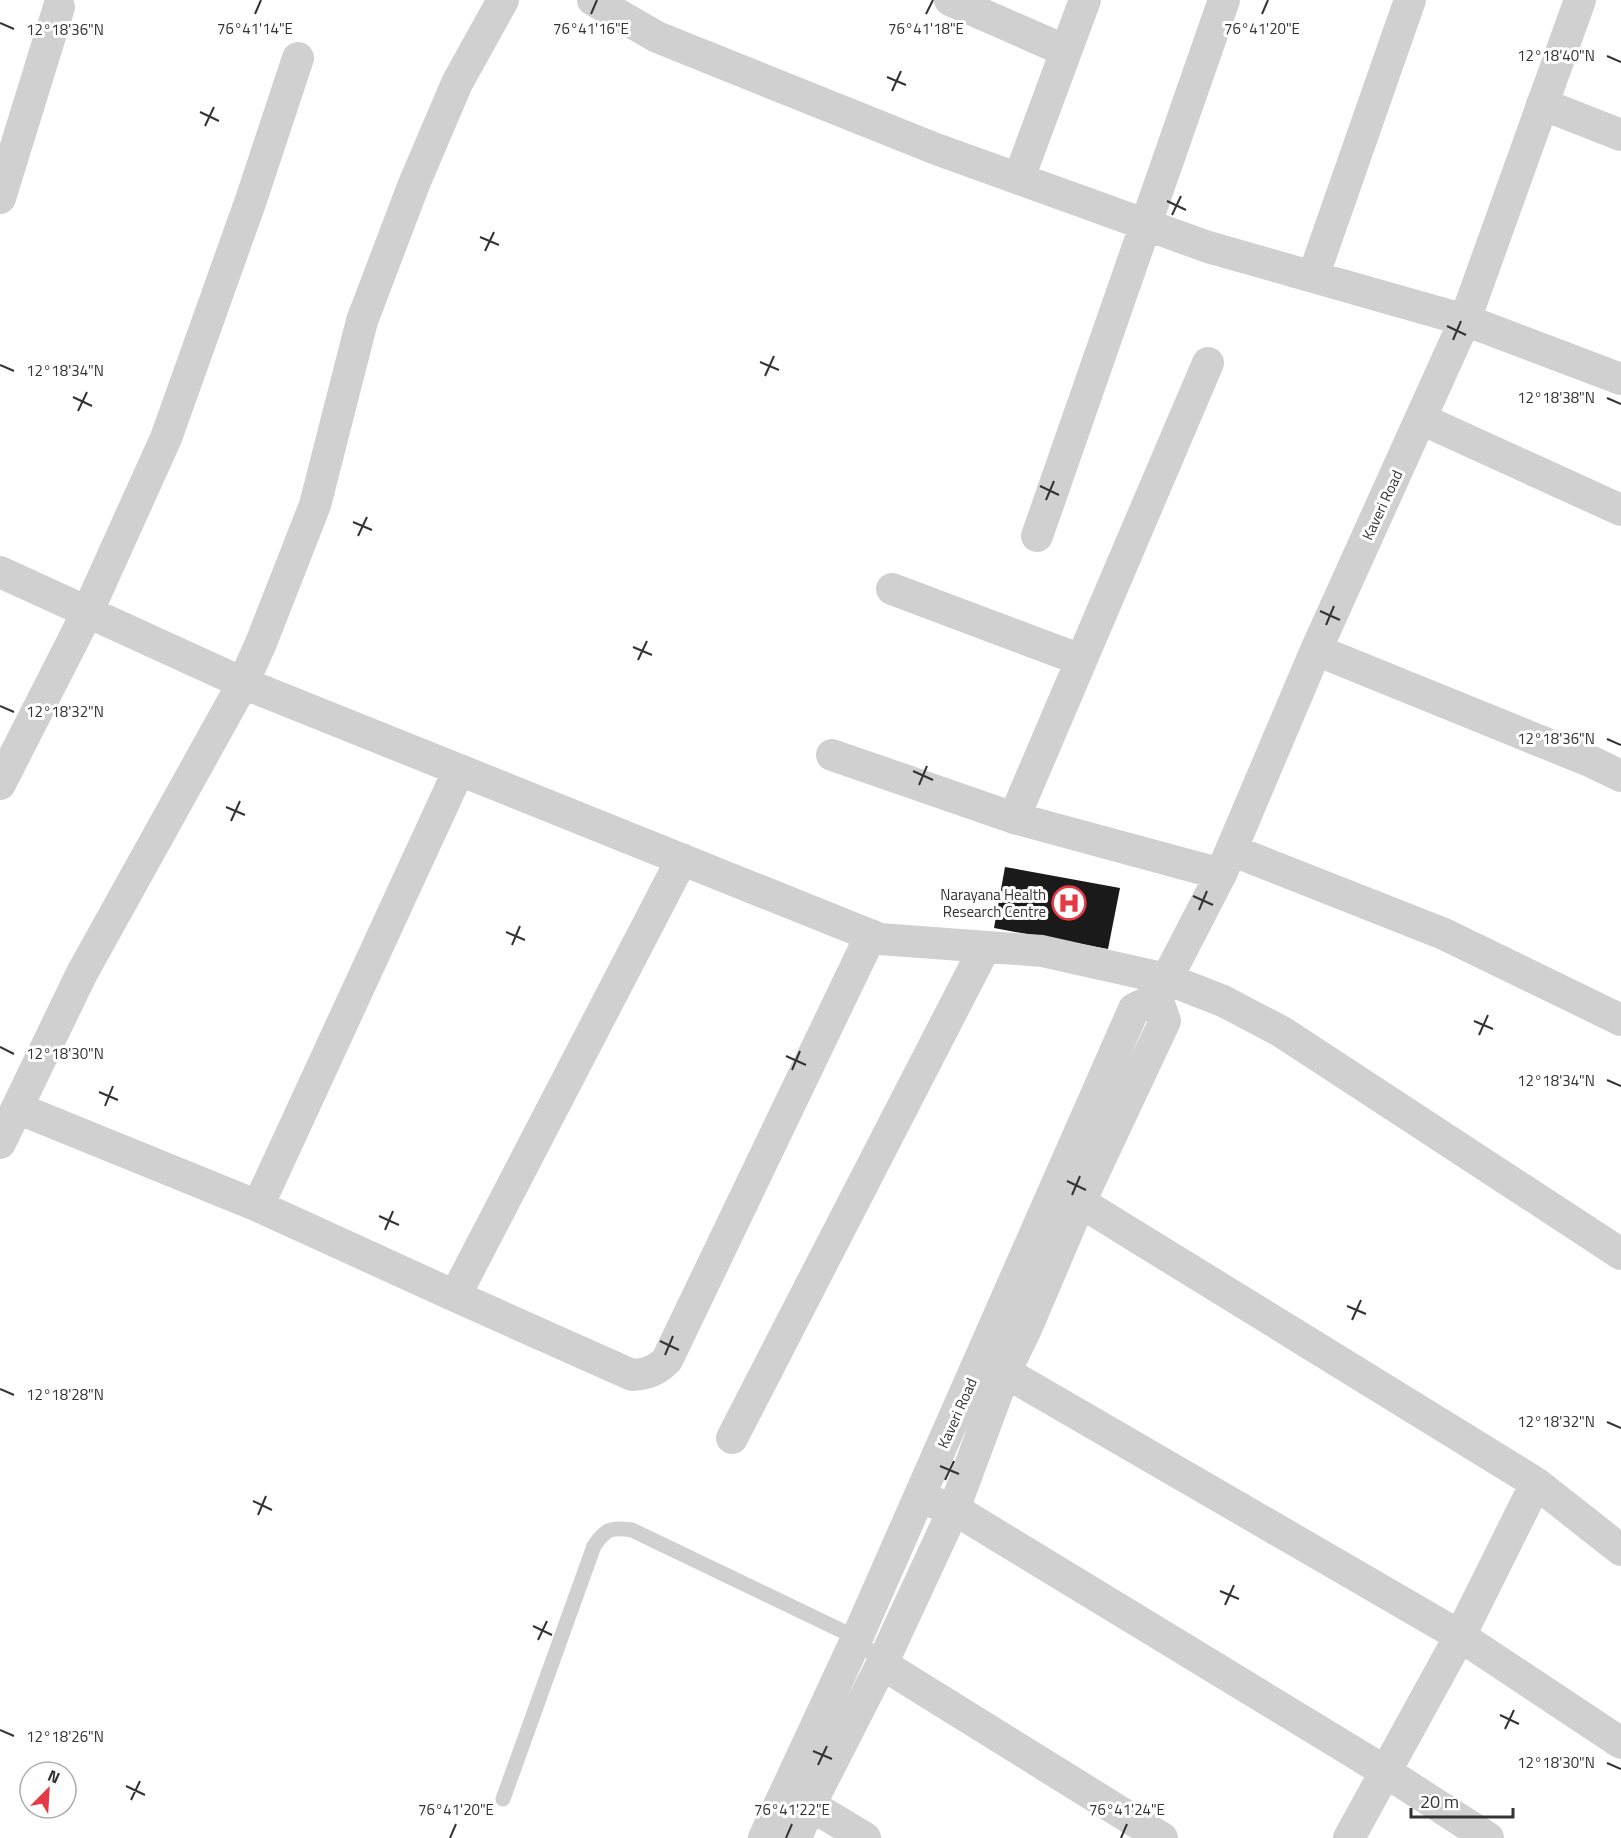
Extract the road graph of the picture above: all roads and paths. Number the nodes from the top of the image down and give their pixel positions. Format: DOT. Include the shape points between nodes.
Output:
graph roads {
  1 [pos="503,0"];
  2 [pos="593,0"];
  3 [pos="950,0"];
  4 [pos="1085,0"];
  5 [pos="1224,0"];
  6 [pos="1410,0"];
  7 [pos="1580,0"];
  8 [pos="59,7"];
  9 [pos="1066,51"];
  10 [pos="298,58"];
  11 [pos="1542,104"];
  12 [pos="1621,135"];
  13 [pos="1019,178"];
  14 [pos="0,198"];
  15 [pos="1146,224"];
  16 [pos="1313,278"];
  17 [pos="1465,320"];
  18 [pos="1208,363"];
  19 [pos="1621,379"];
  20 [pos="1421,419"];
  21 [pos="1621,510"];
  22 [pos="1037,536"];
  23 [pos="0,572"];
  24 [pos="892,589"];
  25 [pos="87,613"];
  26 [pos="1316,650"];
  27 [pos="1081,660"];
  28 [pos="243,683"];
  29 [pos="832,755"];
  30 [pos="459,770"];
  31 [pos="1621,776"];
  32 [pos="0,784"];
  33 [pos="1014,818"];
  34 [pos="682,859"];
  35 [pos="1226,862"];
  36 [pos="871,935"];
  37 [pos="985,947"];
  38 [pos="1162,989"];
  39 [pos="1621,1020"];
  40 [pos="17,1108"];
  41 [pos="0,1143"];
  42 [pos="1080,1202"];
  43 [pos="258,1206"];
  44 [pos="1621,1254"];
  45 [pos="455,1296"];
  46 [pos="1005,1372"];
  47 [pos="732,1438"];
  48 [pos="1536,1483"];
  49 [pos="920,1497"];
  50 [pos="954,1509"];
  51 [pos="1621,1550"];
  52 [pos="1460,1636"];
  53 [pos="857,1638"];
  54 [pos="882,1664"];
  55 [pos="1621,1743"];
  56 [pos="1386,1772"];
  57 [pos="503,1799"];
  58 [pos="810,1805"];
  59 [pos="764,1838"];
  60 [pos="796,1838"];
  61 [pos="865,1838"];
  62 [pos="1162,1838"];
  63 [pos="1349,1838"];
  64 [pos="1488,1838"];
  1 -- 28 [label="street" via="457,83 362,321 315,505"];
  2 -- 13 [label="street" via="657,37 936,149"];
  3 -- 9 [label="street"];
  4 -- 9 [label="street"];
  5 -- 15 [label="street"];
  6 -- 16 [label="street"];
  7 -- 11 [label="street, Kaveri Road"];
  8 -- 14 [label="street"];
  9 -- 13 [label="street"];
  10 -- 25 [label="street" via="166,438"];
  11 -- 12 [label="street"];
  11 -- 17 [label="street, Kaveri Road"];
  13 -- 15 [label="street"];
  15 -- 16 [label="street"];
  15 -- 22 [label="street"];
  16 -- 17 [label="street"];
  17 -- 19 [label="street"];
  17 -- 20 [label="street, Kaveri Road"];
  18 -- 27 [label="street"];
  20 -- 21 [label="street"];
  20 -- 26 [label="street, Kaveri Road"];
  23 -- 25 [label="street"];
  24 -- 27 [label="street"];
  25 -- 28 [label="street"];
  25 -- 32 [label="street"];
  26 -- 31 [label="street"];
  26 -- 35 [label="street, Kaveri Road"];
  27 -- 33 [label="street"];
  28 -- 30 [label="street"];
  28 -- 40 [label="street" via="82,973"];
  29 -- 33 [label="street"];
  30 -- 34 [label="street"];
  30 -- 43 [label="street"];
  33 -- 35 [label="street"];
  34 -- 36 [label="street"];
  34 -- 45 [label="street"];
  35 -- 38 [label="street, Kaveri Road"];
  35 -- 39 [label="street" via="1444,934"];
  36 -- 37 [label="street" via="880,939"];
  36 -- 45 [label="street" via="667,1360 658,1370 632,1375"];
  37 -- 38 [label="street" via="1042,951"];
  37 -- 47 [label="street"];
  38 -- 42 [label="street, Kaveri Road" via="1166,1021"];
  38 -- 44 [label="street" via="1223,1001 1282,1032"];
  38 -- 49 [label="street, Kaveri Road" via="1134,1009"];
  40 -- 41 [label="street"];
  40 -- 43 [label="street"];
  42 -- 46 [label="street, Kaveri Road"];
  42 -- 48 [label="street"];
  43 -- 45 [label="street"];
  46 -- 50 [label="street, Kaveri Road"];
  46 -- 52 [label="street"];
  48 -- 51 [label="street"];
  48 -- 52 [label="street"];
  49 -- 50 [label="street"];
  49 -- 53 [label="street, Kaveri Road"];
  50 -- 54 [label="street, Kaveri Road"];
  50 -- 56 [label="street"];
  52 -- 55 [label="street"];
  52 -- 56 [label="street"];
  53 -- 54 [label="lane"];
  53 -- 57 [label="lane" via="632,1530 615,1528 601,1536 594,1546"];
  53 -- 59 [label="street, Kaveri Road"];
  54 -- 58 [label="street, Kaveri Road"];
  54 -- 62 [label="street"];
  56 -- 63 [label="street"];
  56 -- 64 [label="street"];
  58 -- 60 [label="street, Kaveri Road"];
  58 -- 61 [label="street"];
}
